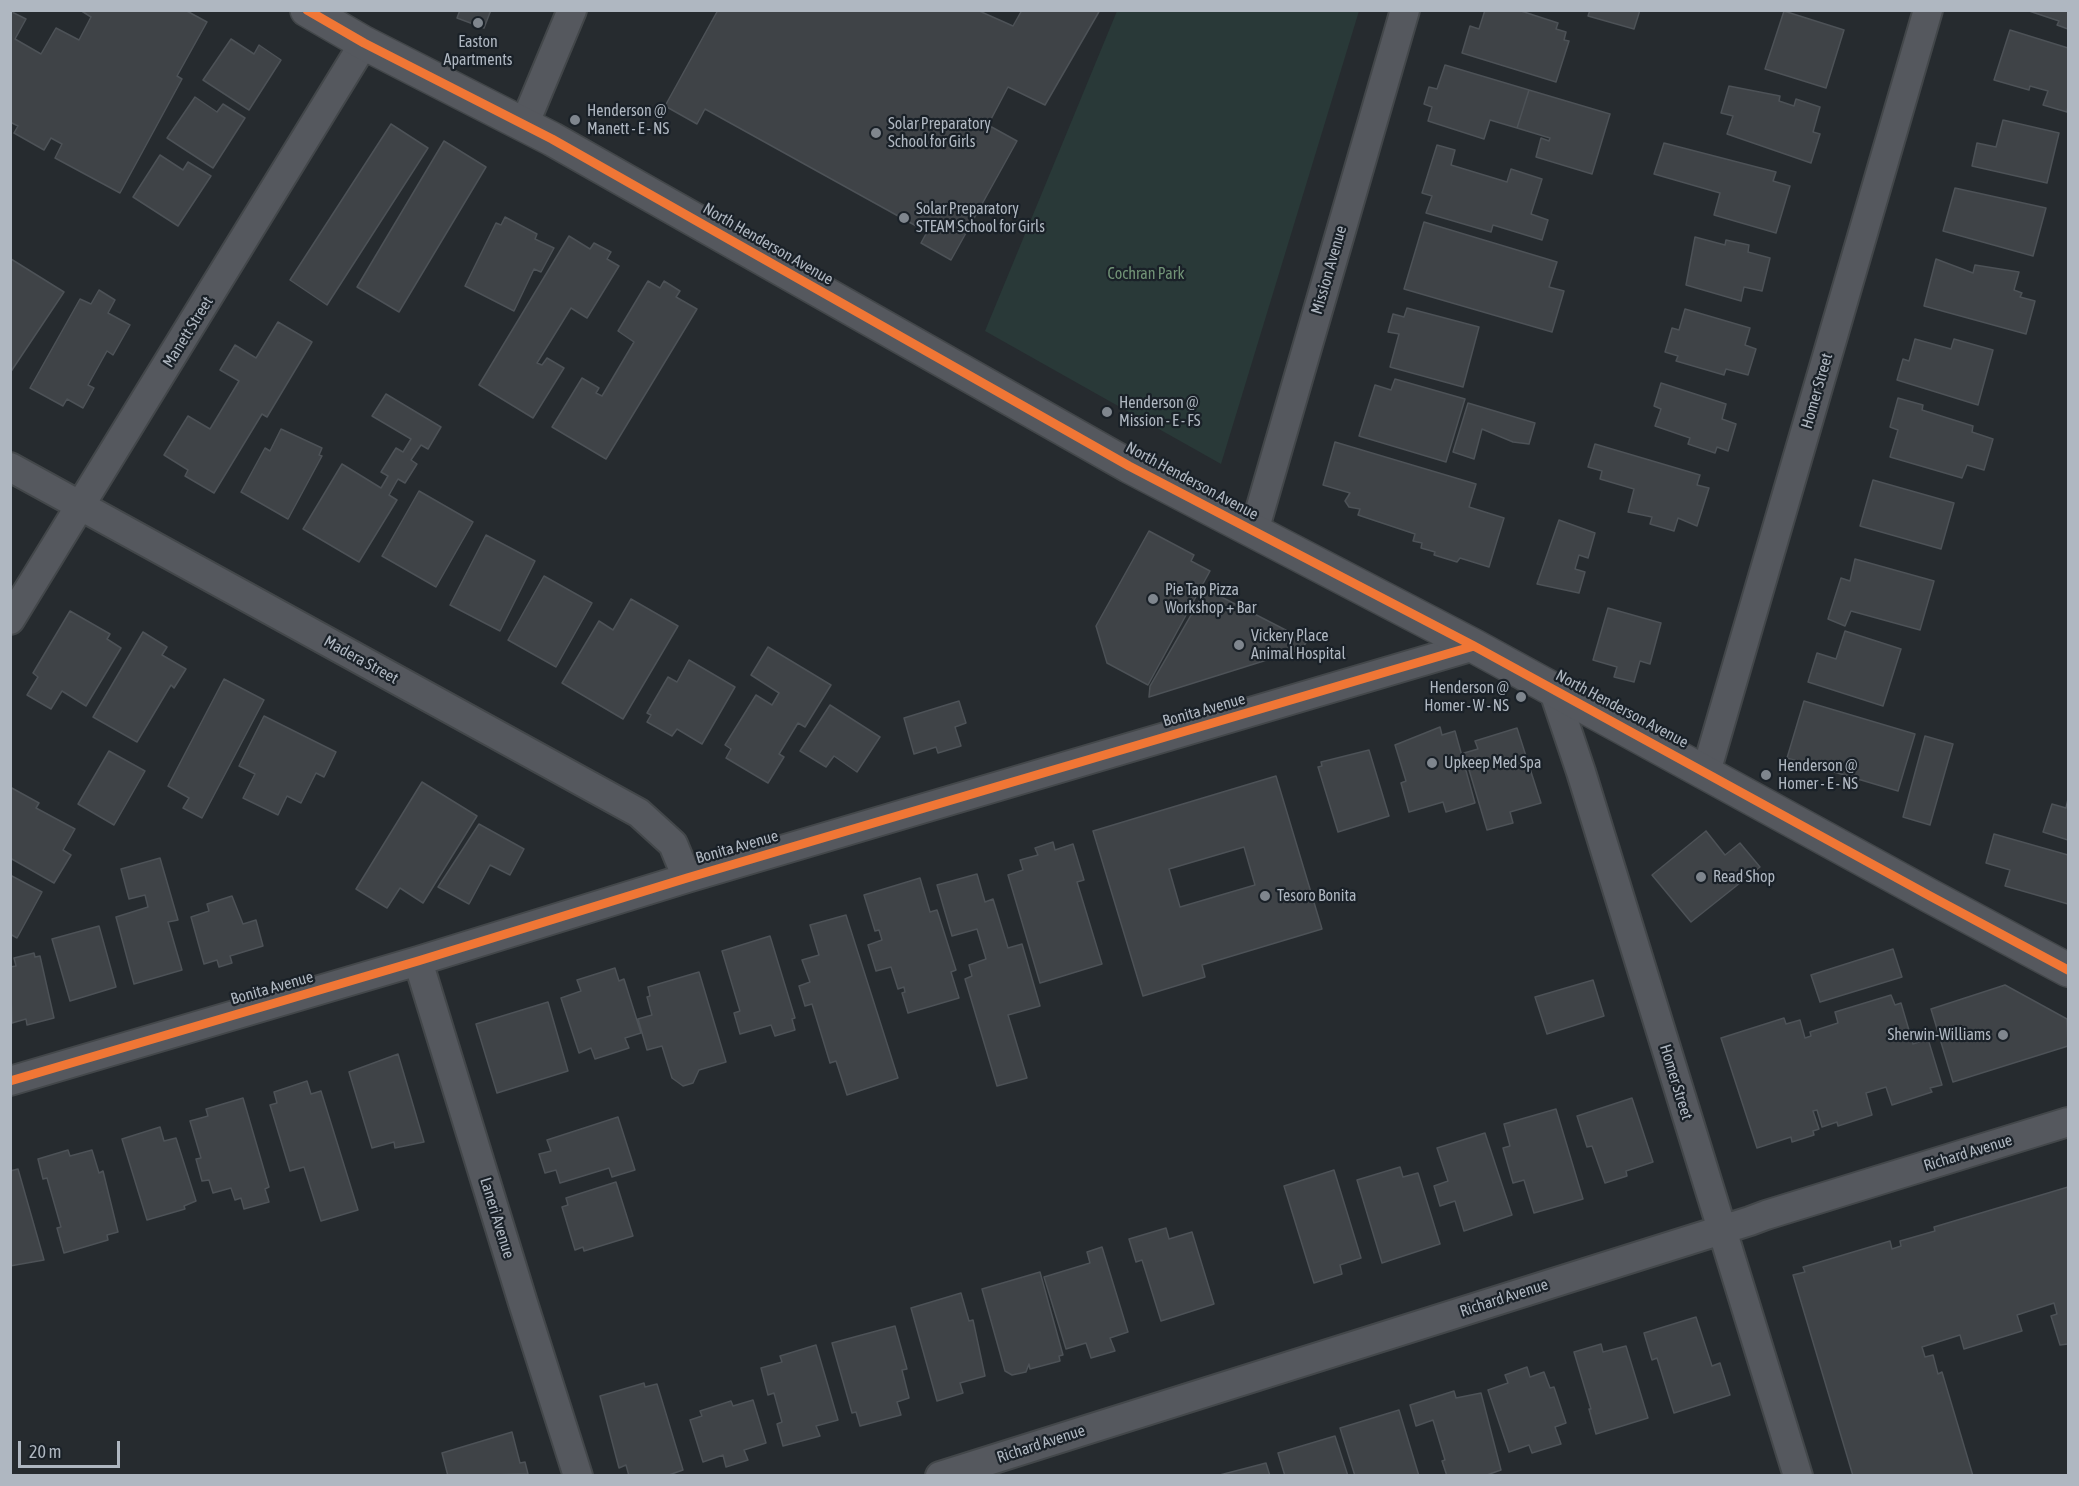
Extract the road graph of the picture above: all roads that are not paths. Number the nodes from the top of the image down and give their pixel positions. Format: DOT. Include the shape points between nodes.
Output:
graph roads {
  1 [pos="306,10"];
  2 [pos="572,10"];
  3 [pos="1405,10"];
  4 [pos="1928,10"];
  5 [pos="364,43"];
  6 [pos="524,125"];
  7 [pos="10,467"];
  8 [pos="81,506"];
  9 [pos="1254,531"];
  10 [pos="10,620"];
  11 [pos="1474,646"];
  12 [pos="1553,689"];
  13 [pos="1706,772"];
  14 [pos="687,878"];
  15 [pos="418,961"];
  16 [pos="2068,970"];
  17 [pos="10,1081"];
  18 [pos="2068,1122"];
  19 [pos="1721,1229"];
  20 [pos="578,1476"];
  21 [pos="940,1476"];
  22 [pos="1798,1476"];
  1 -- 5 [label="street, North Henderson Avenue"];
  2 -- 6 [label="street"];
  3 -- 9 [label="street, Mission Avenue"];
  4 -- 13 [label="street, Homer Street"];
  5 -- 6 [label="street, North Henderson Avenue"];
  5 -- 8 [label="street, Manett Street"];
  6 -- 9 [label="street, North Henderson Avenue" via="1129,466"];
  7 -- 8 [label="street, Madera Street"];
  8 -- 10 [label="street, Manett Street"];
  8 -- 14 [label="street, Madera Street" via="639,813 673,844"];
  9 -- 11 [label="street, North Henderson Avenue"];
  11 -- 12 [label="street, North Henderson Avenue"];
  11 -- 14 [label="street, Bonita Avenue"];
  12 -- 13 [label="street, North Henderson Avenue"];
  12 -- 19 [label="street, Homer Street"];
  13 -- 16 [label="street, North Henderson Avenue"];
  14 -- 15 [label="street, Bonita Avenue"];
  15 -- 17 [label="street, Bonita Avenue"];
  15 -- 20 [label="street, Laneri Avenue"];
  18 -- 19 [label="street, Richard Avenue"];
  19 -- 21 [label="street, Richard Avenue"];
  19 -- 22 [label="street, Homer Street"];
}
